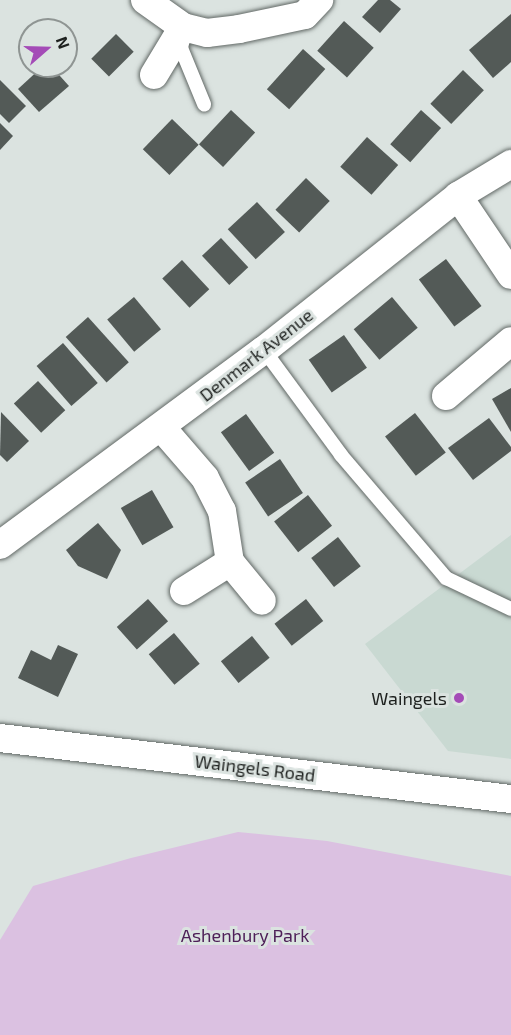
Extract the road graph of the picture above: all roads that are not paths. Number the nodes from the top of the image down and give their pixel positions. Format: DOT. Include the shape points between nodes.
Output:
graph roads {
  1 [pos="145,0"];
  2 [pos="318,0"];
  3 [pos="186,28"];
  4 [pos="154,75"];
  5 [pos="204,104"];
  6 [pos="511,164"];
  7 [pos="458,196"];
  8 [pos="511,275"];
  9 [pos="511,341"];
  10 [pos="264,350"];
  11 [pos="446,396"];
  12 [pos="162,427"];
  13 [pos="0,545"];
  14 [pos="230,562"];
  15 [pos="184,591"];
  16 [pos="262,601"];
  17 [pos="511,609"];
  18 [pos="0,738"];
  19 [pos="511,799"];
  1 -- 3 [label="street"];
  2 -- 3 [label="street" via="305,15 239,29 207,33"];
  3 -- 4 [label="street"];
  3 -- 5 [label="lane" via="181,48"];
  6 -- 7 [label="street, Denmark Avenue"];
  7 -- 8 [label="street"];
  7 -- 10 [label="street, Denmark Avenue"];
  9 -- 11 [label="street"];
  10 -- 12 [label="street, Denmark Avenue"];
  10 -- 17 [label="lane" via="341,455 446,578"];
  12 -- 13 [label="street, Denmark Avenue"];
  12 -- 14 [label="street" via="205,478 222,511"];
  14 -- 15 [label="street"];
  14 -- 16 [label="street"];
  18 -- 19 [label="street, Waingels Road"];
}
